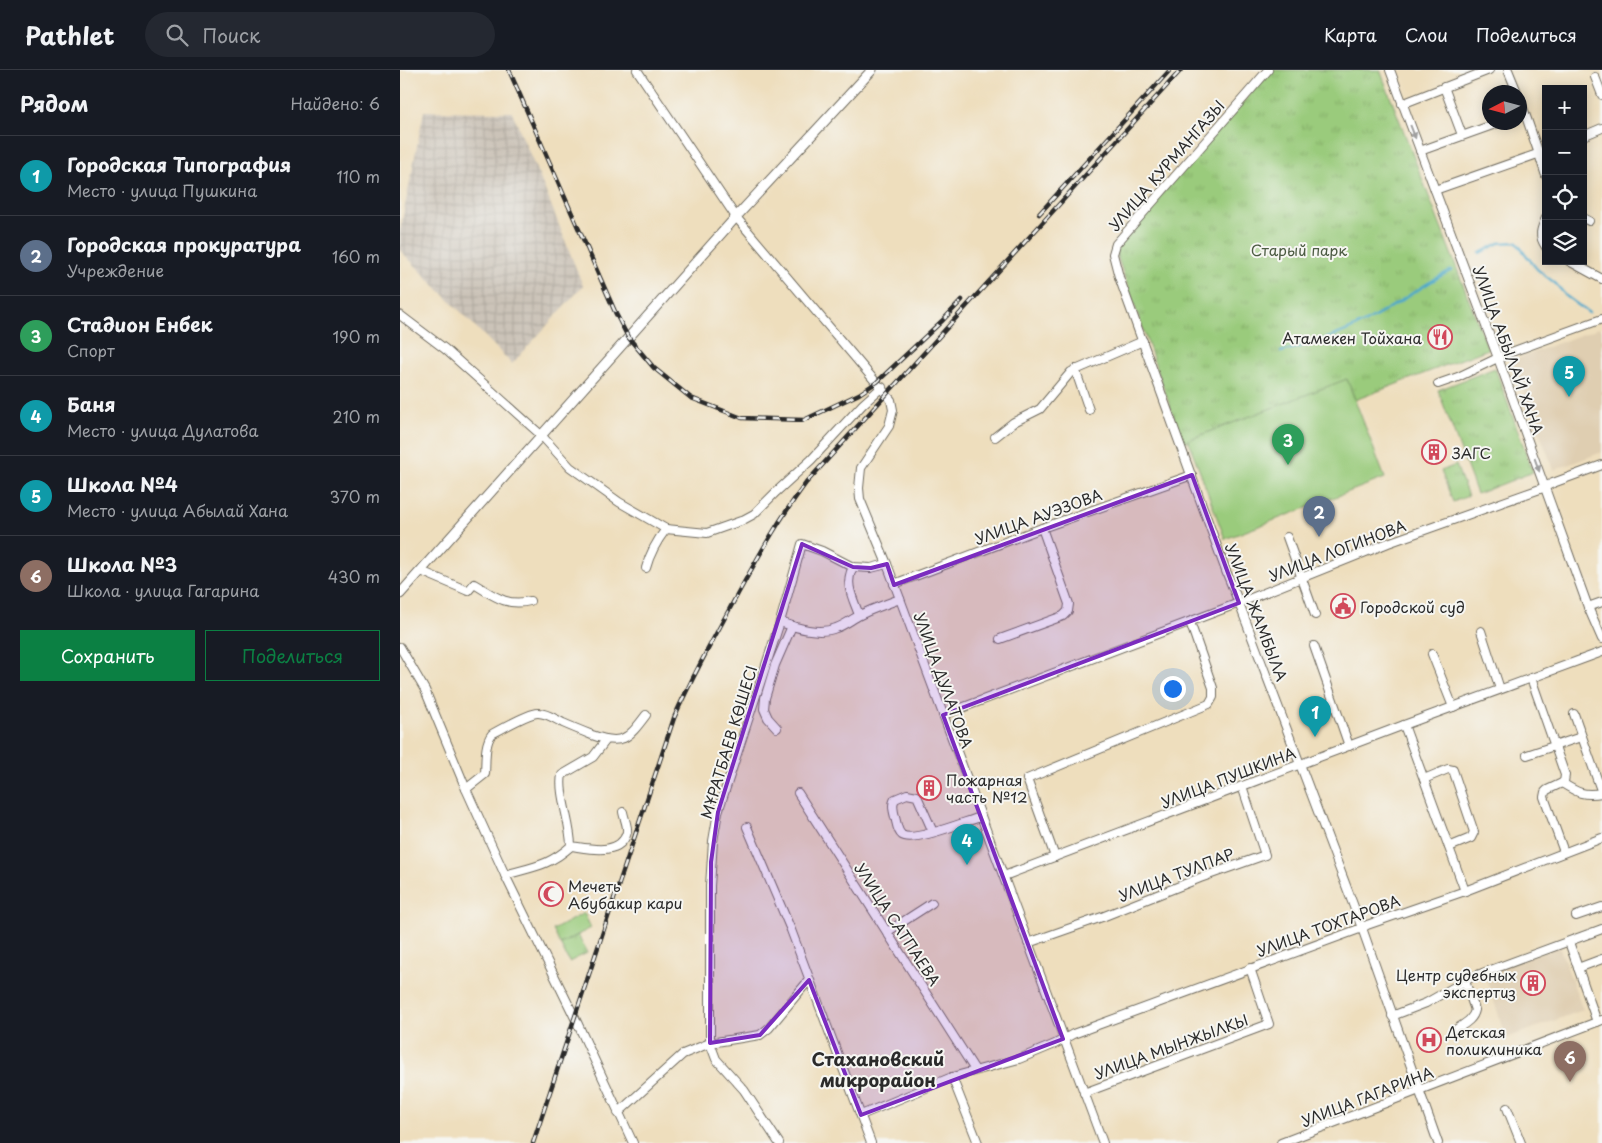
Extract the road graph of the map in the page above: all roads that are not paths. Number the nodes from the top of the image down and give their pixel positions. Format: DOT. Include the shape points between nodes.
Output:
graph roads {
  1 [pos="637,70"];
  2 [pos="872,70"];
  3 [pos="1268,70"];
  4 [pos="1390,70"];
  5 [pos="1488,70"];
  6 [pos="1508,70"];
  7 [pos="1594,76"];
  8 [pos="1514,85"];
  9 [pos="1444,88"];
  10 [pos="1602,95"];
  11 [pos="1402,104"];
  12 [pos="1527,124"];
  13 [pos="1482,128"];
  14 [pos="1602,128"];
  15 [pos="1587,134"];
  16 [pos="1462,135"];
  17 [pos="1420,151"];
  18 [pos="1542,151"];
  19 [pos="1542,153"];
  20 [pos="1435,190"];
  21 [pos="736,217"];
  22 [pos="1114,259"];
  23 [pos="1576,265"];
  24 [pos="1602,279"];
  25 [pos="400,315"];
  26 [pos="1602,319"];
  27 [pos="1143,341"];
  28 [pos="1498,358"];
  29 [pos="1075,369"];
  30 [pos="1438,384"];
  31 [pos="882,387"];
  32 [pos="1089,410"];
  33 [pos="541,435"];
  34 [pos="995,437"];
  35 [pos="1602,465"];
  36 [pos="1192,475"];
  37 [pos="1545,486"];
  38 [pos="1042,528"];
  39 [pos="666,529"];
  40 [pos="1287,537"];
  41 [pos="887,564"];
  42 [pos="852,567"];
  43 [pos="646,568"];
  44 [pos="421,571"];
  45 [pos="1301,579"];
  46 [pos="894,584"];
  47 [pos="400,594"];
  48 [pos="900,599"];
  49 [pos="530,601"];
  50 [pos="1602,602"];
  51 [pos="1240,603"];
  52 [pos="1588,606"];
  53 [pos="859,615"];
  54 [pos="1315,615"];
  55 [pos="780,622"];
  56 [pos="1190,622"];
  57 [pos="792,626"];
  58 [pos="1480,631"];
  59 [pos="1000,639"];
  60 [pos="1602,640"];
  61 [pos="1314,646"];
  62 [pos="400,648"];
  63 [pos="1602,652"];
  64 [pos="1432,654"];
  65 [pos="1531,678"];
  66 [pos="1500,690"];
  67 [pos="1453,707"];
  68 [pos="1574,714"];
  69 [pos="646,715"];
  70 [pos="943,715"];
  71 [pos="1404,725"];
  72 [pos="777,728"];
  73 [pos="1581,737"];
  74 [pos="606,740"];
  75 [pos="1555,744"];
  76 [pos="1350,746"];
  77 [pos="1527,755"];
  78 [pos="1299,764"];
  79 [pos="1424,779"];
  80 [pos="1562,783"];
  81 [pos="1242,786"];
  82 [pos="466,789"];
  83 [pos="798,793"];
  84 [pos="1602,793"];
  85 [pos="623,812"];
  86 [pos="980,817"];
  87 [pos="747,827"];
  88 [pos="933,832"];
  89 [pos="1602,838"];
  90 [pos="570,846"];
  91 [pos="1450,847"];
  92 [pos="1564,852"];
  93 [pos="1055,856"];
  94 [pos="505,875"];
  95 [pos="1004,876"];
  96 [pos="1465,890"];
  97 [pos="932,904"];
  98 [pos="1602,907"];
  99 [pos="1576,916"];
  100 [pos="1362,928"];
  101 [pos="1602,929"];
  102 [pos="887,932"];
  103 [pos="1569,942"];
  104 [pos="1028,943"];
  105 [pos="1602,959"];
  106 [pos="1250,968"];
  107 [pos="1578,968"];
  108 [pos="809,980"];
  109 [pos="1465,981"];
  110 [pos="1392,1016"];
  111 [pos="1600,1021"];
  112 [pos="1456,1030"];
  113 [pos="1063,1039"];
  114 [pos="710,1043"];
  115 [pos="975,1070"];
  116 [pos="952,1077"];
  117 [pos="1420,1091"];
  118 [pos="1084,1093"];
  119 [pos="1507,1108"];
  120 [pos="618,1113"];
  121 [pos="861,1115"];
  122 [pos="1520,1142"];
  123 [pos="633,1143"];
  124 [pos="779,1143"];
  125 [pos="871,1143"];
  126 [pos="978,1143"];
  127 [pos="1103,1143"];
  128 [pos="1281,1143"];
  129 [pos="1438,1143"];
  130 [pos="1510,1143"];
  1 -- 21 [label="street"];
  2 -- 21 [label="street"];
  3 -- 22 [label="street, УЛИЦА КУРМАНГАЗЫ" via="1116,244"];
  4 -- 11 [label="street, УЛИЦА АБЫЛАЙ ХАНА"];
  5 -- 9 [label="street"];
  6 -- 8 [label="street"];
  7 -- 10 [label="street"];
  9 -- 11 [label="street"];
  9 -- 16 [label="street"];
  11 -- 17 [label="street, УЛИЦА АБЫЛАЙ ХАНА, one-way"];
  12 -- 18 [label="street"];
  13 -- 16 [label="street"];
  14 -- 15 [label="street"];
  16 -- 17 [label="street"];
  17 -- 20 [label="street, УЛИЦА АБЫЛАЙ ХАНА"];
  19 -- 20 [label="street"];
  20 -- 28 [label="street, УЛИЦА АБЫЛАЙ ХАНА"];
  21 -- 31 [label="street"];
  21 -- 33 [label="street"];
  22 -- 27 [label="street, УЛИЦА ЖАМБЫЛА"];
  23 -- 24 [label="street"];
  25 -- 33 [label="street" via="445,349"];
  26 -- 28 [label="street"];
  27 -- 29 [label="street"];
  27 -- 36 [label="street, УЛИЦА ЖАМБЫЛА"];
  28 -- 30 [label="street"];
  28 -- 37 [label="street, УЛИЦА АБЫЛАЙ ХАНА, one-way"];
  29 -- 32 [label="street"];
  29 -- 34 [label="street" via="1040,409 1014,422"];
  31 -- 39 [label="street" via="754,514 707,533"];
  31 -- 41 [label="street, УЛИЦА ДУЛАТОВА" via="894,410 889,426 863,462 859,478 860,499"];
  33 -- 39 [label="street" via="570,467 619,502"];
  33 -- 44 [label="street"];
  35 -- 37 [label="street, УЛИЦА ЛОГИНОВА"];
  36 -- 38 [label="street, УЛИЦА АУЭЗОВА"];
  36 -- 51 [label="street, УЛИЦА ЖАМБЫЛА"];
  37 -- 45 [label="street, УЛИЦА ЛОГИНОВА" via="1388,543"];
  37 -- 52 [label="street, УЛИЦА АБЫЛАЙ ХАНА"];
  38 -- 46 [label="street, УЛИЦА АУЭЗОВА"];
  38 -- 59 [label="street" via="1069,604 1068,612"];
  39 -- 43 [label="street" via="655,544"];
  40 -- 45 [label="street"];
  41 -- 42 [label="street" via="871,568"];
  41 -- 46 [label="street, УЛИЦА ДУЛАТОВА"];
  42 -- 53 [label="street" via="849,586"];
  42 -- 55 [label="street, МҰРАТБАЕВ КӨШЕСІ" via="822,550 802,544"];
  44 -- 47 [label="street"];
  44 -- 49 [label="street" via="468,592 474,584 500,600"];
  45 -- 51 [label="street, УЛИЦА ЛОГИНОВА"];
  45 -- 54 [label="street"];
  46 -- 48 [label="street, УЛИЦА ДУЛАТОВА"];
  48 -- 53 [label="street"];
  48 -- 70 [label="street, УЛИЦА ДУЛАТОВА"];
  50 -- 52 [label="street"];
  51 -- 56 [label="street, УЛИЦА ЛОГИНОВА"];
  51 -- 78 [label="street, УЛИЦА ЖАМБЫЛА"];
  52 -- 60 [label="street, УЛИЦА АБЫЛАЙ ХАНА"];
  53 -- 57 [label="street" via="822,632"];
  55 -- 57 [label="street"];
  55 -- 114 [label="street, МҰРАТБАЕВ КӨШЕСІ" via="718,812 713,841"];
  56 -- 70 [label="street, УЛИЦА ЛОГИНОВА"];
  56 -- 93 [label="street" via="1213,688 1212,701 1027,779"];
  57 -- 72 [label="street" via="775,665 764,709"];
  58 -- 66 [label="street"];
  61 -- 76 [label="street"];
  62 -- 82 [label="street" via="425,690"];
  63 -- 65 [label="street, УЛИЦА ПУШКИНА"];
  64 -- 67 [label="street"];
  65 -- 66 [label="street, УЛИЦА ПУШКИНА"];
  65 -- 75 [label="street"];
  66 -- 67 [label="street, УЛИЦА ПУШКИНА"];
  67 -- 71 [label="street, УЛИЦА ПУШКИНА"];
  68 -- 73 [label="street"];
  69 -- 74 [label="street" via="627,737"];
  70 -- 86 [label="street, УЛИЦА ДУЛАТОВА"];
  71 -- 76 [label="street, УЛИЦА ПУШКИНА"];
  71 -- 79 [label="street"];
  73 -- 75 [label="street"];
  73 -- 84 [label="street"];
  74 -- 82 [label="street" via="546,714 536,713 490,737 486,747 485,774"];
  74 -- 90 [label="street" via="593,756 562,775"];
  75 -- 77 [label="street"];
  75 -- 80 [label="street" via="1566,779"];
  76 -- 78 [label="street, УЛИЦА ПУШКИНА"];
  78 -- 81 [label="street, УЛИЦА ПУШКИНА"];
  78 -- 100 [label="street, УЛИЦА ЖАМБЫЛА"];
  79 -- 91 [label="street"];
  79 -- 91 [label="street" via="1453,770 1474,832 1471,838"];
  80 -- 84 [label="street" via="1579,794"];
  80 -- 92 [label="street" via="1547,790 1544,797"];
  81 -- 93 [label="street, УЛИЦА ПУШКИНА"];
  81 -- 104 [label="street, УЛИЦА ТУЛПАР" via="1265,855"];
  82 -- 94 [label="street"];
  83 -- 102 [label="street, УЛИЦА САТПАЕВА"];
  85 -- 90 [label="street" via="627,831 618,844 599,850"];
  86 -- 88 [label="street"];
  86 -- 95 [label="street, УЛИЦА ДУЛАТОВА"];
  87 -- 108 [label="street"];
  88 -- 88 [label="street" via="909,837 901,834 893,807 895,799 907,794 917,796"];
  89 -- 92 [label="street, УЛИЦА ТОХТАРОВА"];
  90 -- 94 [label="street" via="549,863"];
  91 -- 96 [label="street"];
  92 -- 96 [label="street, УЛИЦА ТОХТАРОВА"];
  93 -- 95 [label="street, УЛИЦА ПУШКИНА"];
  94 -- 120 [label="street"];
  95 -- 104 [label="street, УЛИЦА ДУЛАТОВА"];
  96 -- 100 [label="street, УЛИЦА ТОХТАРОВА"];
  97 -- 102 [label="street"];
  98 -- 99 [label="street"];
  100 -- 106 [label="street, УЛИЦА ТОХТАРОВА"];
  100 -- 110 [label="street, УЛИЦА ЖАМБЫЛА"];
  101 -- 103 [label="street"];
  102 -- 115 [label="street, УЛИЦА САТПАЕВА"];
  103 -- 107 [label="street"];
  103 -- 109 [label="street"];
  104 -- 113 [label="street, УЛИЦА ДУЛАТОВА"];
  105 -- 107 [label="street"];
  106 -- 113 [label="street, УЛИЦА ТОХТАРОВА"];
  106 -- 118 [label="street, УЛИЦА МЫНЖЫЛКЫ" via="1269,1024"];
  107 -- 111 [label="street"];
  108 -- 114 [label="street" via="760,1035"];
  108 -- 121 [label="street"];
  109 -- 110 [label="street" via="1426,1003"];
  109 -- 112 [label="street" via="1475,1010 1473,1018"];
  110 -- 117 [label="street, УЛИЦА ЖАМБЫЛА"];
  111 -- 117 [label="street, УЛИЦА ГАГАРИНА"];
  113 -- 115 [label="street, УЛИЦА ТОХТАРОВА" via="1018,1059"];
  113 -- 118 [label="street, УЛИЦА ДУЛАТОВА"];
  114 -- 120 [label="street" via="683,1054"];
  114 -- 124 [label="street" via="716,1059 744,1090"];
  115 -- 116 [label="street"];
  116 -- 121 [label="street"];
  116 -- 126 [label="street"];
  117 -- 128 [label="street, УЛИЦА ГАГАРИНА"];
  117 -- 129 [label="street, УЛИЦА ЖАМБЫЛА"];
  118 -- 127 [label="street, УЛИЦА ДУЛАТОВА"];
  119 -- 122 [label="street"];
  120 -- 123 [label="street"];
  121 -- 125 [label="street"];
  122 -- 130 [label="street"];
}
